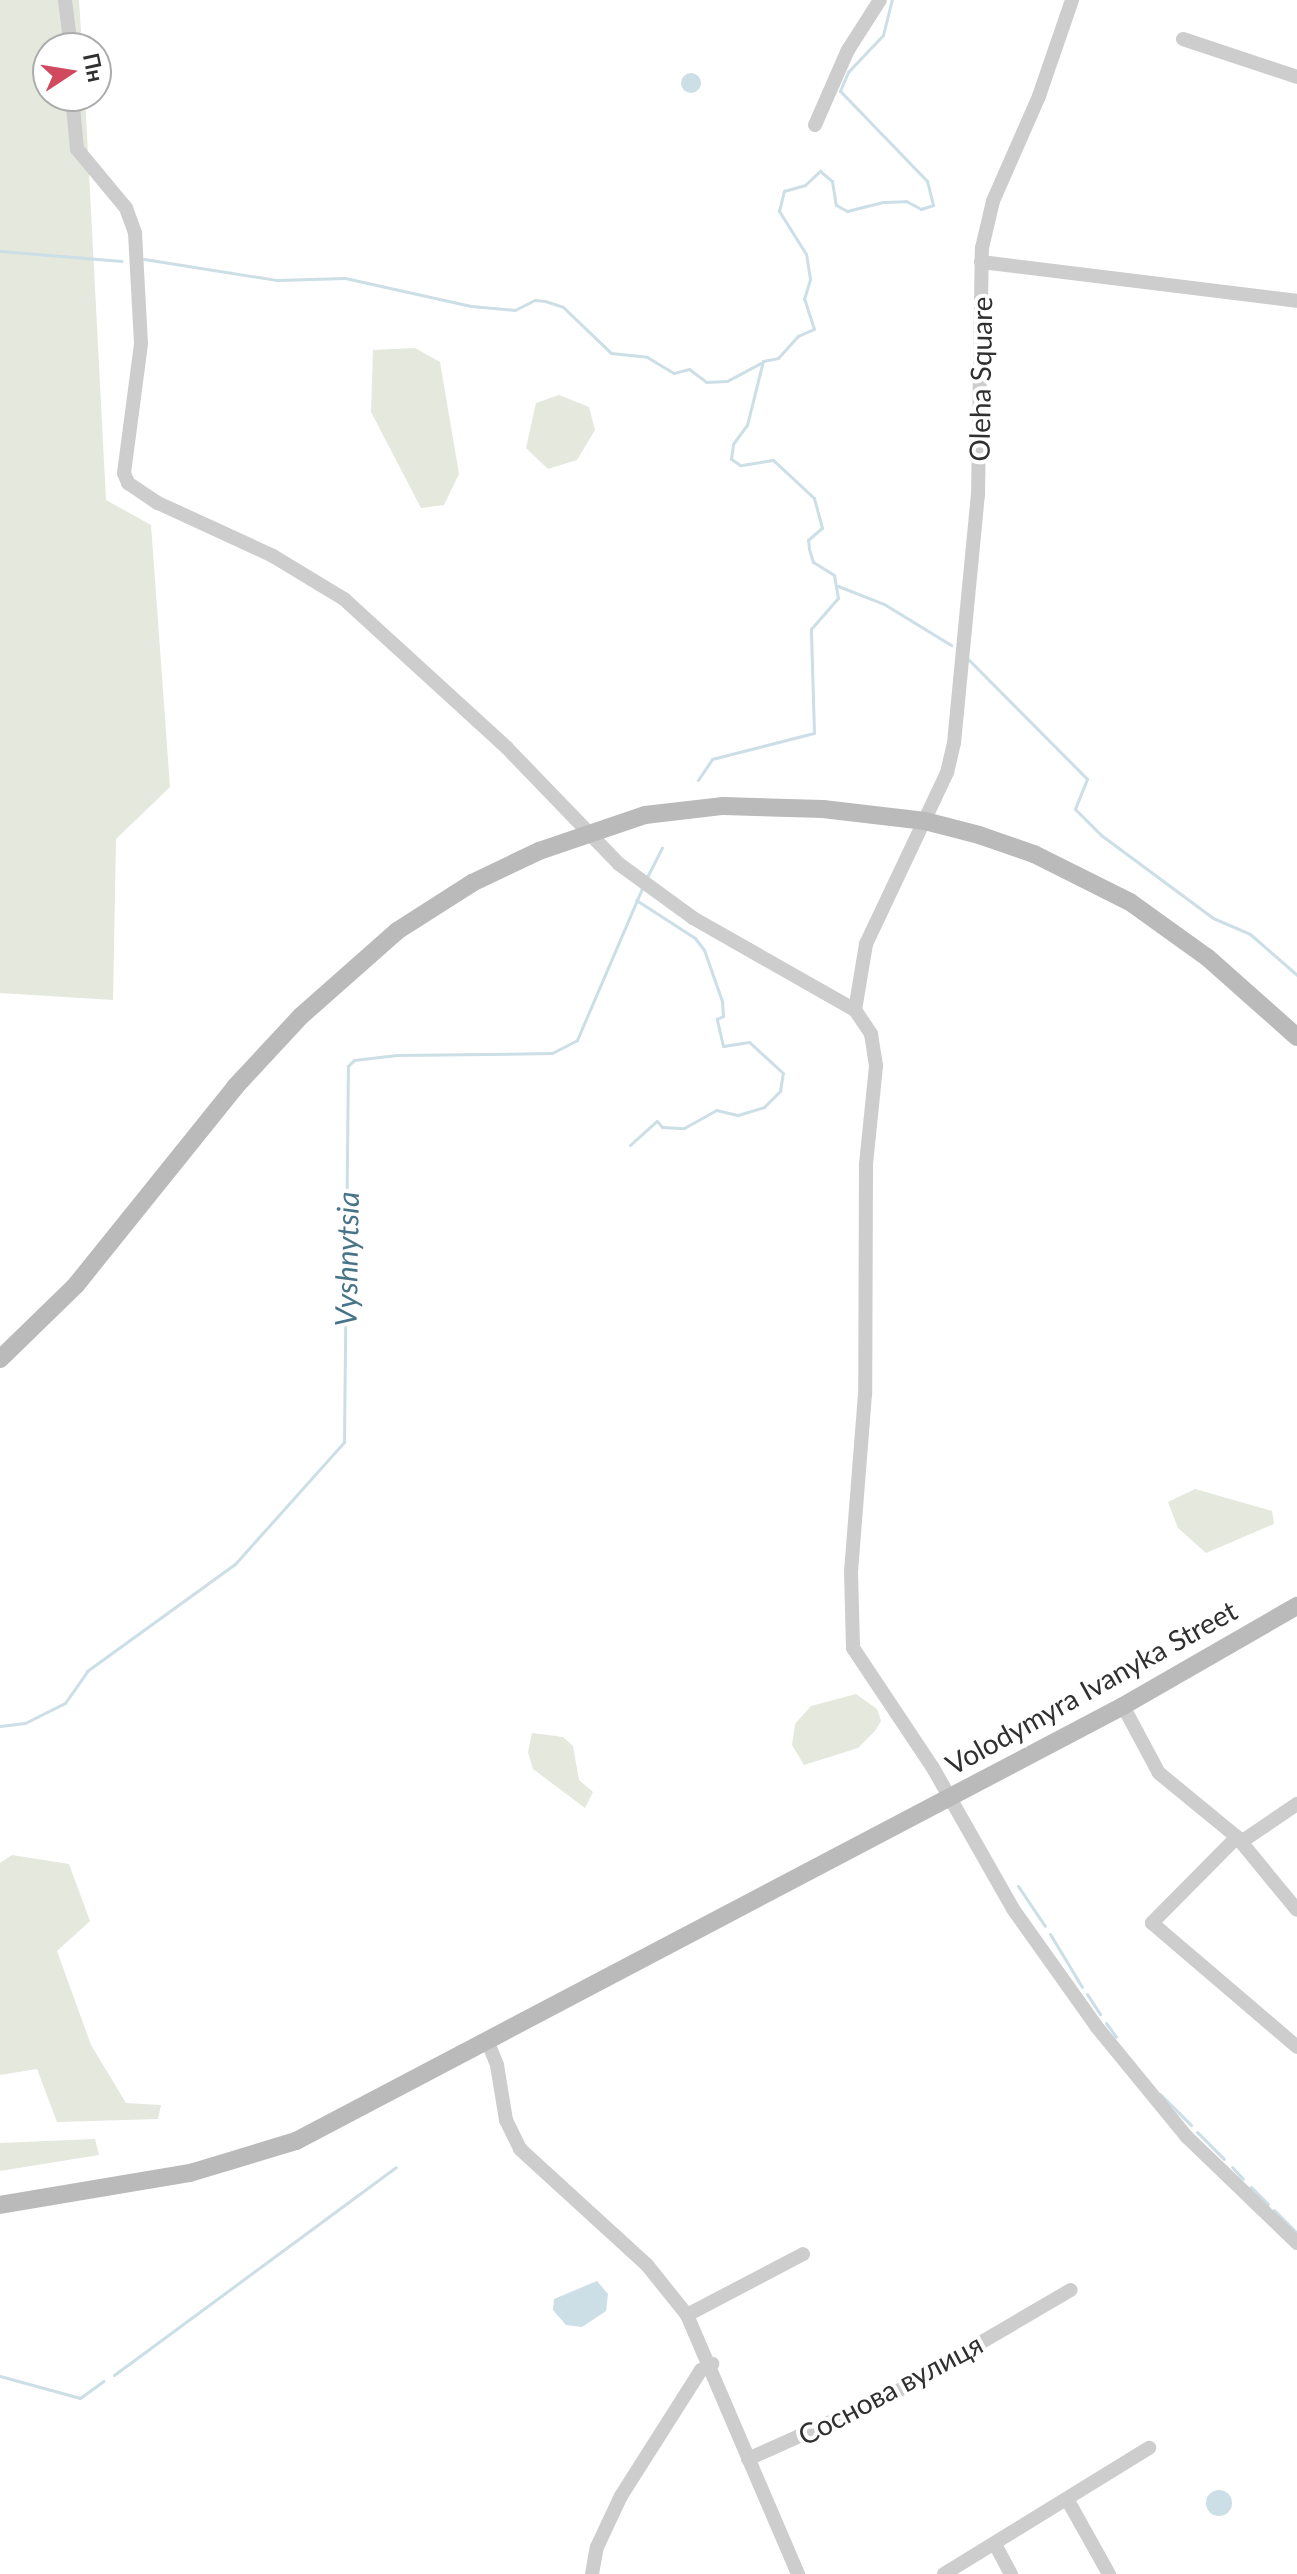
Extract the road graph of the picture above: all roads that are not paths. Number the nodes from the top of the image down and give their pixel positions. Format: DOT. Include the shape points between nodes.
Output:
graph roads {
  1 [pos="65,0"];
  2 [pos="880,0"];
  3 [pos="1072,0"];
  4 [pos="69,32"];
  5 [pos="1183,39"];
  6 [pos="1297,77"];
  7 [pos="74,112"];
  8 [pos="815,125"];
  9 [pos="981,262"];
  10 [pos="1297,301"];
  11 [pos="925,821"];
  12 [pos="587,832"];
  13 [pos="855,1010"];
  14 [pos="1297,1037"];
  15 [pos="0,1359"];
  16 [pos="1297,1606"];
  17 [pos="1123,1706"];
  18 [pos="947,1798"];
  19 [pos="1297,1804"];
  20 [pos="1239,1840"];
  21 [pos="1297,1910"];
  22 [pos="487,2040"];
  23 [pos="1297,2047"];
  24 [pos="0,2205"];
  25 [pos="1297,2243"];
  26 [pos="803,2254"];
  27 [pos="1071,2290"];
  28 [pos="687,2315"];
  29 [pos="707,2367"];
  30 [pos="1149,2448"];
  31 [pos="748,2459"];
  32 [pos="1067,2499"];
  33 [pos="996,2546"];
  34 [pos="592,2574"];
  35 [pos="798,2574"];
  36 [pos="944,2574"];
  37 [pos="1011,2574"];
  38 [pos="1109,2574"];
  1 -- 4 [label="street"];
  2 -- 8 [label="street" via="848,50"];
  3 -- 9 [label="street, Oleha Square" via="1048,72 993,201"];
  5 -- 6 [label="street"];
  7 -- 12 [label="street" via="77,149 126,208 135,233 141,344 124,473 136,492 260,548 344,599 507,748"];
  9 -- 10 [label="street"];
  9 -- 11 [label="street, Oleha Square" via="978,495 947,773"];
  11 -- 12 [label="main road" via="823,809 723,806 645,815"];
  11 -- 13 [label="street, Oleha Square" via="866,944"];
  11 -- 14 [label="main road" via="1034,854 1130,902 1208,958"];
  12 -- 13 [label="street" via="659,893"];
  12 -- 15 [label="main road" via="424,911 312,1006 235,1087 76,1285"];
  13 -- 18 [label="street" via="871,1034 876,1066 866,1164 865,1394 849,1627 866,1670"];
  16 -- 17 [label="main road, Volodymyra Ivanyka Street"];
  17 -- 18 [label="main road, Volodymyra Ivanyka Street"];
  17 -- 20 [label="street" via="1159,1773"];
  18 -- 22 [label="main road"];
  18 -- 25 [label="street, Volodymyra Ivanyka Street" via="1013,1909 1103,2036 1187,2137"];
  19 -- 20 [label="street"];
  20 -- 21 [label="street"];
  20 -- 23 [label="street" via="1152,1923"];
  22 -- 24 [label="main road" via="265,2153 190,2173"];
  22 -- 28 [label="street" via="506,2120 520,2149 647,2265"];
  26 -- 28 [label="street"];
  27 -- 31 [label="street, Соснова вулиця" via="891,2395"];
  28 -- 29 [label="street"];
  29 -- 31 [label="street"];
  29 -- 34 [label="street" via="621,2496 597,2547"];
  30 -- 32 [label="street"];
  31 -- 35 [label="street"];
  32 -- 33 [label="street"];
  32 -- 38 [label="street"];
  33 -- 36 [label="street"];
  33 -- 37 [label="street"];
}
